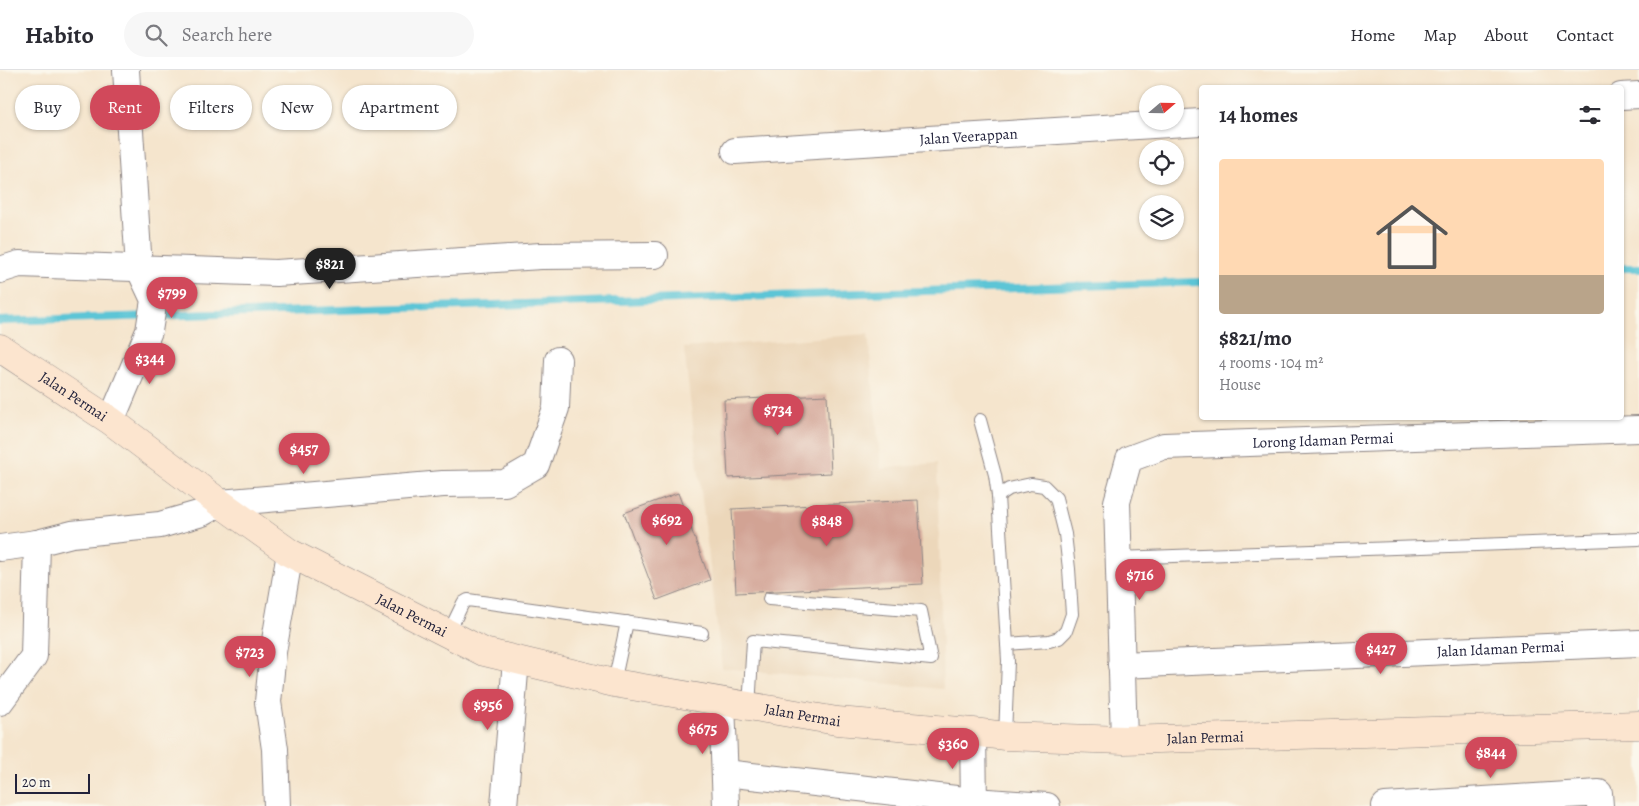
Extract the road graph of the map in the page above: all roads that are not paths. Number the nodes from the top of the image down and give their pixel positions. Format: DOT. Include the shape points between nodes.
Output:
graph roads {
  1 [pos="126,70"];
  2 [pos="1639,94"];
  3 [pos="1624,96"];
  4 [pos="1199,122"];
  5 [pos="735,151"];
  6 [pos="655,255"];
  7 [pos="139,268"];
  8 [pos="0,270"];
  9 [pos="0,348"];
  10 [pos="558,360"];
  11 [pos="980,420"];
  12 [pos="111,422"];
  13 [pos="1639,429"];
  14 [pos="998,496"];
  15 [pos="220,503"];
  16 [pos="1639,539"];
  17 [pos="37,543"];
  18 [pos="0,548"];
  19 [pos="290,553"];
  20 [pos="1118,558"];
  21 [pos="769,599"];
  22 [pos="627,622"];
  23 [pos="702,633"];
  24 [pos="448,634"];
  25 [pos="1639,643"];
  26 [pos="1007,644"];
  27 [pos="516,660"];
  28 [pos="1121,665"];
  29 [pos="614,683"];
  30 [pos="0,702"];
  31 [pos="722,703"];
  32 [pos="749,707"];
  33 [pos="1639,725"];
  34 [pos="973,732"];
  35 [pos="1005,736"];
  36 [pos="1124,740"];
  37 [pos="725,773"];
  38 [pos="1599,800"];
  39 [pos="974,804"];
  40 [pos="277,806"];
  41 [pos="504,806"];
  42 [pos="726,806"];
  43 [pos="1047,806"];
  44 [pos="1385,806"];
  45 [pos="1395,806"];
  1 -- 7 [label="street"];
  2 -- 3 [label="street"];
  4 -- 5 [label="street, Jalan Veerappan"];
  6 -- 7 [label="street" via="542,256 276,274"];
  7 -- 8 [label="street" via="19,264"];
  7 -- 12 [label="street" via="154,300 149,332"];
  9 -- 12 [label="street, Jalan Permai"];
  10 -- 15 [label="street" via="556,408 536,465 505,483 443,484"];
  11 -- 14 [label="lane"];
  12 -- 15 [label="street, Jalan Permai"];
  13 -- 20 [label="street, Lorong Idaman Permai" via="1164,446 1129,459 1117,502"];
  14 -- 26 [label="lane"];
  14 -- 26 [label="lane" via="1009,489 1032,484 1044,486 1056,498 1065,534 1072,614 1060,638"];
  15 -- 17 [label="street" via="202,513 160,525 72,534"];
  15 -- 19 [label="street, Jalan Permai"];
  16 -- 20 [label="lane"];
  17 -- 18 [label="street"];
  17 -- 30 [label="street" via="34,656"];
  19 -- 24 [label="street, Jalan Permai"];
  19 -- 40 [label="street" via="268,702 275,749"];
  20 -- 28 [label="street"];
  21 -- 32 [label="lane" via="921,611 931,660 753,641"];
  22 -- 23 [label="lane"];
  22 -- 24 [label="lane" via="468,600 462,603"];
  22 -- 29 [label="lane"];
  24 -- 27 [label="street, Jalan Permai" via="484,652"];
  25 -- 28 [label="street, Jalan Idaman Permai"];
  26 -- 35 [label="lane"];
  27 -- 29 [label="street, Jalan Permai"];
  27 -- 41 [label="street"];
  28 -- 36 [label="street"];
  29 -- 31 [label="street, Jalan Permai"];
  31 -- 32 [label="street, Jalan Permai"];
  31 -- 37 [label="street"];
  32 -- 34 [label="street, Jalan Permai" via="837,721"];
  33 -- 36 [label="street, Jalan Permai"];
  34 -- 35 [label="street, Jalan Permai"];
  34 -- 39 [label="street"];
  35 -- 36 [label="street, Jalan Permai"];
  37 -- 39 [label="street"];
  37 -- 42 [label="street"];
  38 -- 45 [label="street"];
  39 -- 43 [label="street"];
  44 -- 45 [label="street"];
}
